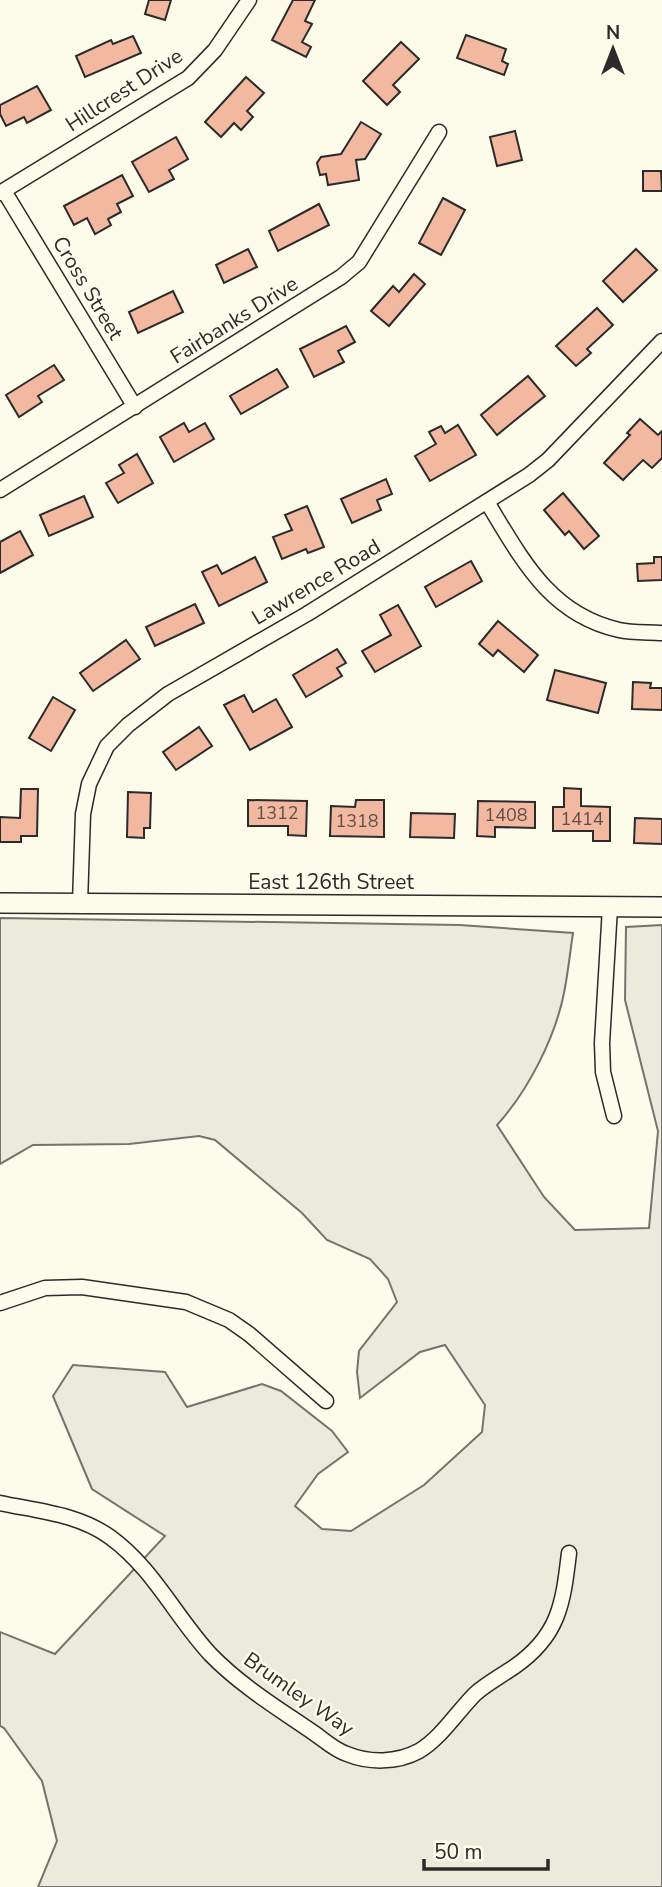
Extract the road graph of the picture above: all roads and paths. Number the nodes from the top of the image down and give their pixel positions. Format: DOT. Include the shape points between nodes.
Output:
graph roads {
  1 [pos="249,0"];
  2 [pos="439,132"];
  3 [pos="2,192"];
  4 [pos="662,341"];
  5 [pos="135,407"];
  6 [pos="0,490"];
  7 [pos="487,502"];
  8 [pos="662,633"];
  9 [pos="0,903"];
  10 [pos="80,903"];
  11 [pos="610,907"];
  12 [pos="662,907"];
  13 [pos="614,1115"];
  14 [pos="0,1303"];
  15 [pos="326,1401"];
  16 [pos="0,1503"];
  17 [pos="569,1553"];
  1 -- 3 [label="street, Hillcrest Drive" via="215,50 188,78"];
  2 -- 5 [label="street, Fairbanks Drive" via="359,262"];
  3 -- 5 [label="street, Cross Street"];
  4 -- 7 [label="street, Lawrence Road" via="548,460"];
  5 -- 6 [label="street, Fairbanks Drive"];
  7 -- 8 [label="street" via="522,559 556,600 595,623 622,631"];
  7 -- 10 [label="street, Lawrence Road" via="168,694 128,725 107,746 89,784 83,814"];
  9 -- 10 [label="street, East 126th Street"];
  10 -- 11 [label="street, East 126th Street"];
  11 -- 12 [label="street, East 126th Street"];
  11 -- 13 [label="street" via="602,1044 603,1072"];
  14 -- 15 [label="street" via="45,1288 82,1287 186,1302 249,1334"];
  16 -- 17 [label="street, Brumley Way" via="85,1522 110,1537 148,1572 209,1653 243,1685 345,1754 375,1761 418,1751 477,1692 544,1641 563,1604"];
}
